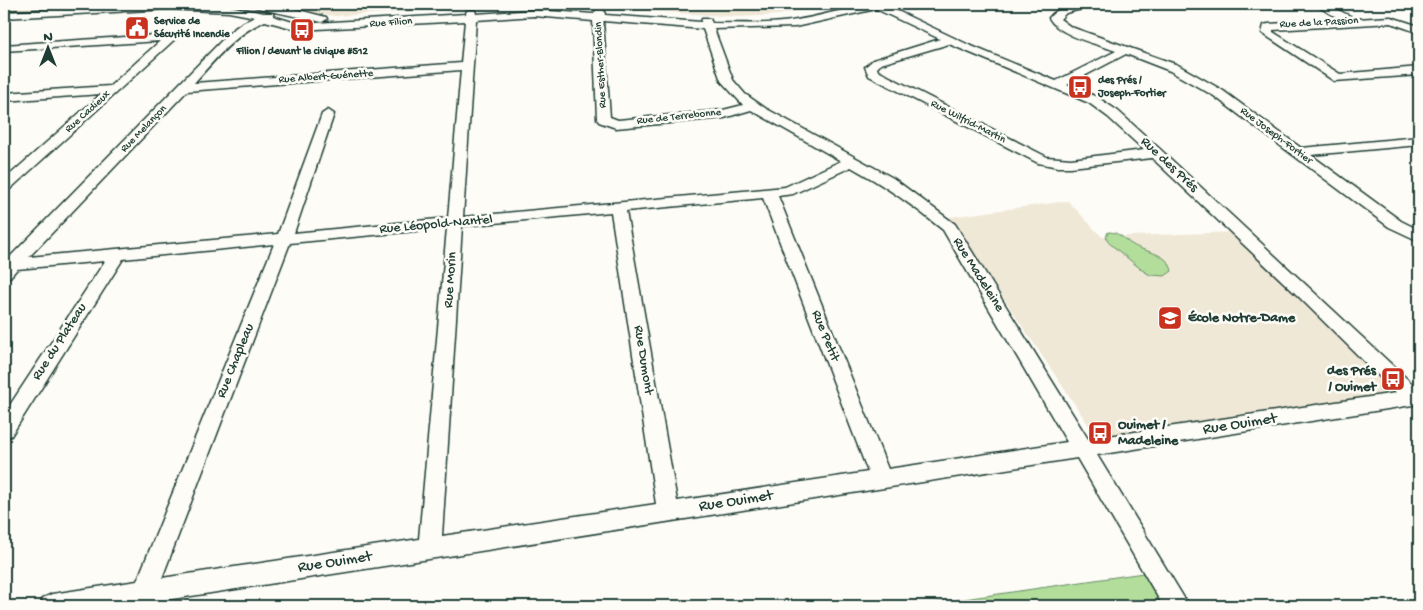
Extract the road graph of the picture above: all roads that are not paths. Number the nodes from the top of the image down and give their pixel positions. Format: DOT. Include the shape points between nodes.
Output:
graph roads {
  1 [pos="223,4"];
  2 [pos="239,4"];
  3 [pos="297,4"];
  4 [pos="847,4"];
  5 [pos="879,4"];
  6 [pos="1090,4"];
  7 [pos="1319,4"];
  8 [pos="169,6"];
  9 [pos="283,9"];
  10 [pos="4,15"];
  11 [pos="471,15"];
  12 [pos="599,15"];
  13 [pos="265,17"];
  14 [pos="795,20"];
  15 [pos="1352,21"];
  16 [pos="707,24"];
  17 [pos="1419,30"];
  18 [pos="949,40"];
  19 [pos="4,48"];
  20 [pos="1126,50"];
  21 [pos="467,66"];
  22 [pos="1419,71"];
  23 [pos="1057,85"];
  24 [pos="184,88"];
  25 [pos="114,89"];
  26 [pos="4,97"];
  27 [pos="753,106"];
  28 [pos="328,114"];
  29 [pos="604,120"];
  30 [pos="1419,141"];
  31 [pos="1298,152"];
  32 [pos="1156,153"];
  33 [pos="852,161"];
  34 [pos="19,174"];
  35 [pos="4,175"];
  36 [pos="4,187"];
  37 [pos="768,193"];
  38 [pos="618,207"];
  39 [pos="455,223"];
  40 [pos="1419,236"];
  41 [pos="284,239"];
  42 [pos="117,255"];
  43 [pos="8,269"];
  44 [pos="1417,398"];
  45 [pos="4,430"];
  46 [pos="1083,449"];
  47 [pos="882,480"];
  48 [pos="668,512"];
  49 [pos="430,548"];
  50 [pos="142,599"];
  51 [pos="52,606"];
  52 [pos="1177,606"];
  1 -- 8 [label="street, Rue Filion"];
  2 -- 9 [label="street, Rue Filion"];
  3 -- 9 [label="street, Rue Melançon"];
  4 -- 14 [label="street, Rue Filion"];
  5 -- 14 [label="street, Rue Filion"];
  5 -- 18 [label="street, Rue des Prés"];
  6 -- 20 [label="street, Rue Joseph-Fortier" via="1062,11 1054,18 1067,29"];
  7 -- 15 [label="street"];
  8 -- 10 [label="street, Rue Filion"];
  8 -- 13 [label="street, Rue Filion" via="229,9"];
  9 -- 11 [label="street, Rue Filion" via="319,19 343,20"];
  9 -- 13 [label="street, Rue Melançon"];
  11 -- 12 [label="street, Rue Filion"];
  11 -- 13 [label="street, Rue Filion" via="323,27 299,26"];
  11 -- 21 [label="street, Rue Morin"];
  12 -- 16 [label="street, Rue Filion"];
  12 -- 29 [label="street, Rue Esther-Blondin"];
  13 -- 24 [label="street, Rue Melançon" via="235,33"];
  14 -- 16 [label="street, Rue Filion" via="764,26"];
  15 -- 17 [label="street, Rue de la Passion" via="1391,20"];
  15 -- 22 [label="street, Rue de la Passion" via="1268,27 1267,33 1338,78"];
  16 -- 27 [label="street, Rue Madeleine" via="727,80"];
  18 -- 23 [label="street, Rue des Prés"];
  18 -- 32 [label="street, Rue Wilfrid-Martin" via="877,62 871,67 873,73 1043,160 1071,163"];
  19 -- 25 [label="street, Rue Cadieux" via="171,37"];
  20 -- 23 [label="street"];
  20 -- 31 [label="street, Rue Joseph-Fortier" via="1191,76"];
  21 -- 24 [label="street, Rue Albert-Guénette"];
  21 -- 39 [label="street, Rue Morin"];
  23 -- 32 [label="street, Rue des Prés" via="1092,100 1113,114"];
  24 -- 43 [label="street, Rue Melançon"];
  25 -- 26 [label="street"];
  25 -- 34 [label="street, Rue Cadieux"];
  27 -- 29 [label="street, Rue de Terrebonne" via="724,114 616,124"];
  27 -- 33 [label="street, Rue Madeleine"];
  28 -- 41 [label="street, Rue Chapleau"];
  30 -- 31 [label="street"];
  31 -- 40 [label="street, Rue Joseph-Fortier" via="1396,224"];
  32 -- 44 [label="street, Rue des Prés"];
  33 -- 37 [label="street, Rue Léopold-Nantel" via="788,191"];
  33 -- 46 [label="street, Rue Madeleine" via="888,181 949,227"];
  34 -- 35 [label="street"];
  34 -- 36 [label="street, Rue Cadieux"];
  37 -- 38 [label="street, Rue Léopold-Nantel"];
  37 -- 47 [label="street, Rue Petit"];
  38 -- 39 [label="street, Rue Léopold-Nantel"];
  38 -- 48 [label="street, Rue Dumont"];
  39 -- 41 [label="street, Rue Léopold-Nantel"];
  39 -- 49 [label="street, Rue Morin"];
  41 -- 42 [label="street, Rue Léopold-Nantel"];
  41 -- 50 [label="street, Rue Chapleau"];
  42 -- 43 [label="street, Rue Léopold-Nantel"];
  42 -- 45 [label="street, Rue du Plateau"];
  44 -- 46 [label="street, Rue Ouimet"];
  46 -- 47 [label="street, Rue Ouimet"];
  46 -- 52 [label="street, Rue Madeleine"];
  47 -- 48 [label="street, Rue Ouimet"];
  48 -- 49 [label="street, Rue Ouimet"];
  49 -- 50 [label="street, Rue Ouimet"];
  50 -- 51 [label="street, Rue Ouimet"];
}
